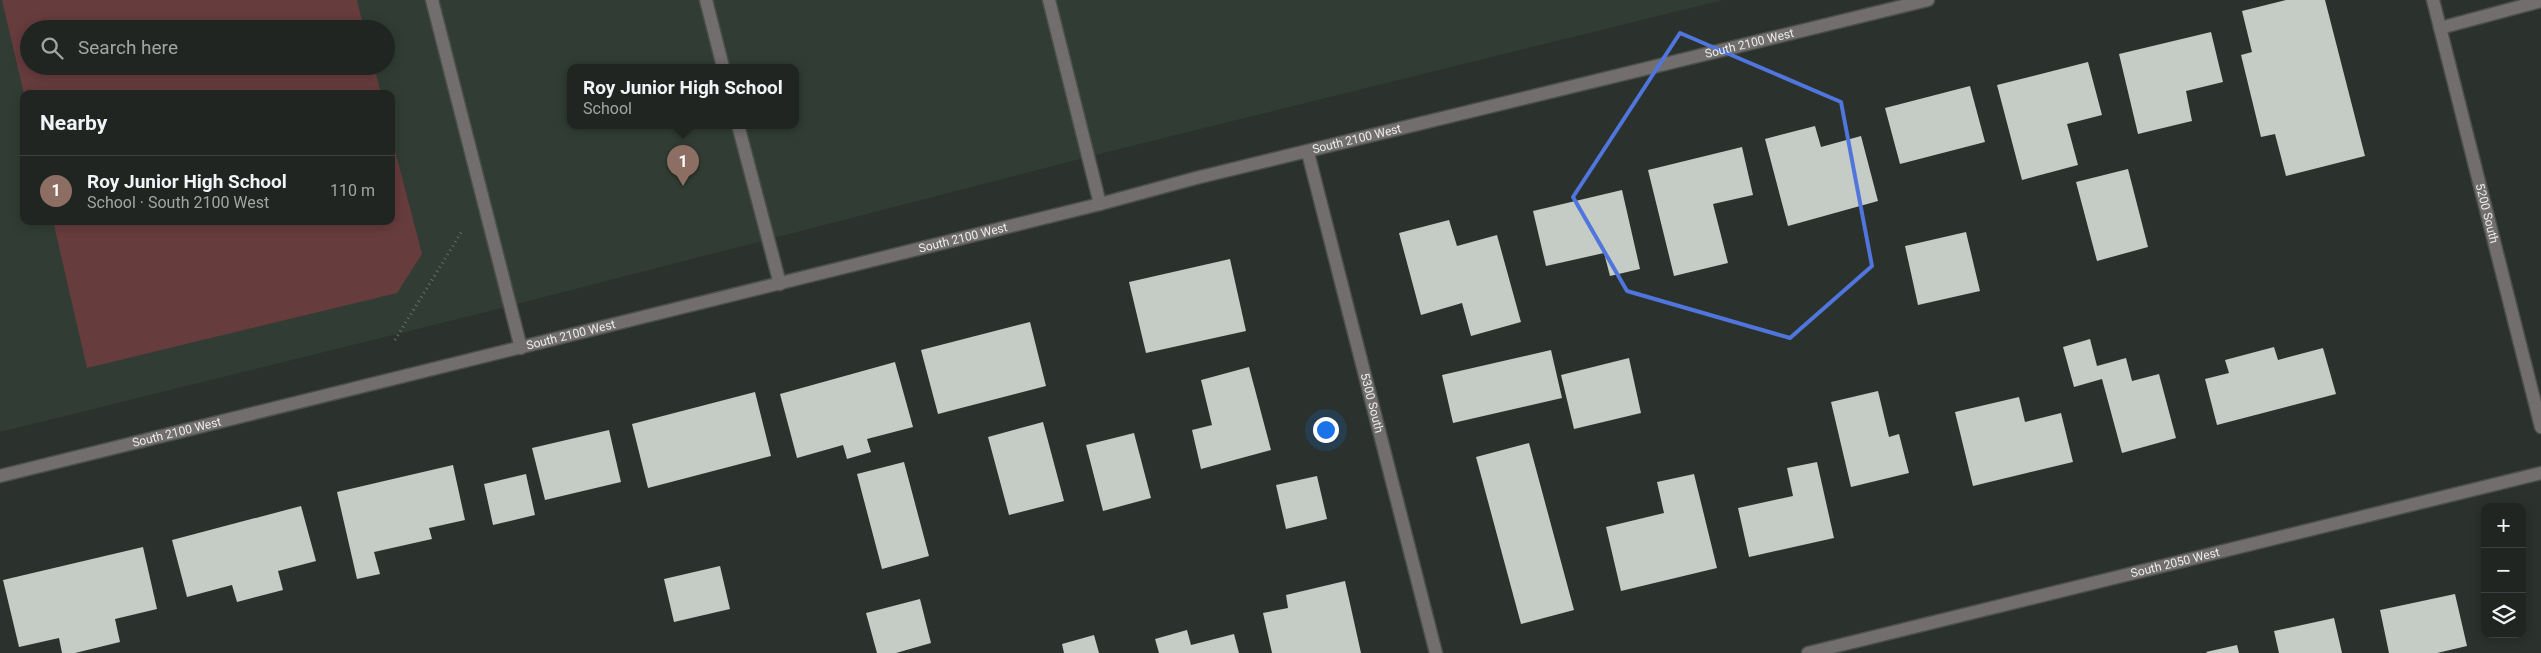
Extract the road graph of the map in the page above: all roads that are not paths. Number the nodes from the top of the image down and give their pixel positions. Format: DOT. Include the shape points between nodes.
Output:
graph roads {
  1 [pos="432,0"];
  2 [pos="706,0"];
  3 [pos="1050,0"];
  4 [pos="1928,0"];
  5 [pos="2433,0"];
  6 [pos="2541,0"];
  7 [pos="2440,28"];
  8 [pos="722,64"];
  9 [pos="739,129"];
  10 [pos="1308,152"];
  11 [pos="1100,204"];
  12 [pos="780,284"];
  13 [pos="520,348"];
  14 [pos="2541,427"];
  15 [pos="2541,473"];
  16 [pos="0,476"];
  17 [pos="1436,653"];
  18 [pos="1808,653"];
  1 -- 13 [label="street"];
  2 -- 8 [label="street"];
  3 -- 11 [label="street"];
  4 -- 10 [label="street, South 2100 West"];
  5 -- 7 [label="street, 5200 South"];
  6 -- 7 [label="street"];
  7 -- 14 [label="street, 5200 South"];
  9 -- 12 [label="street"];
  10 -- 11 [label="street, South 2100 West"];
  10 -- 17 [label="street, 5300 South"];
  11 -- 12 [label="street, South 2100 West"];
  12 -- 13 [label="street, South 2100 West"];
  13 -- 16 [label="street, South 2100 West"];
  15 -- 18 [label="street, South 2050 West"];
}
